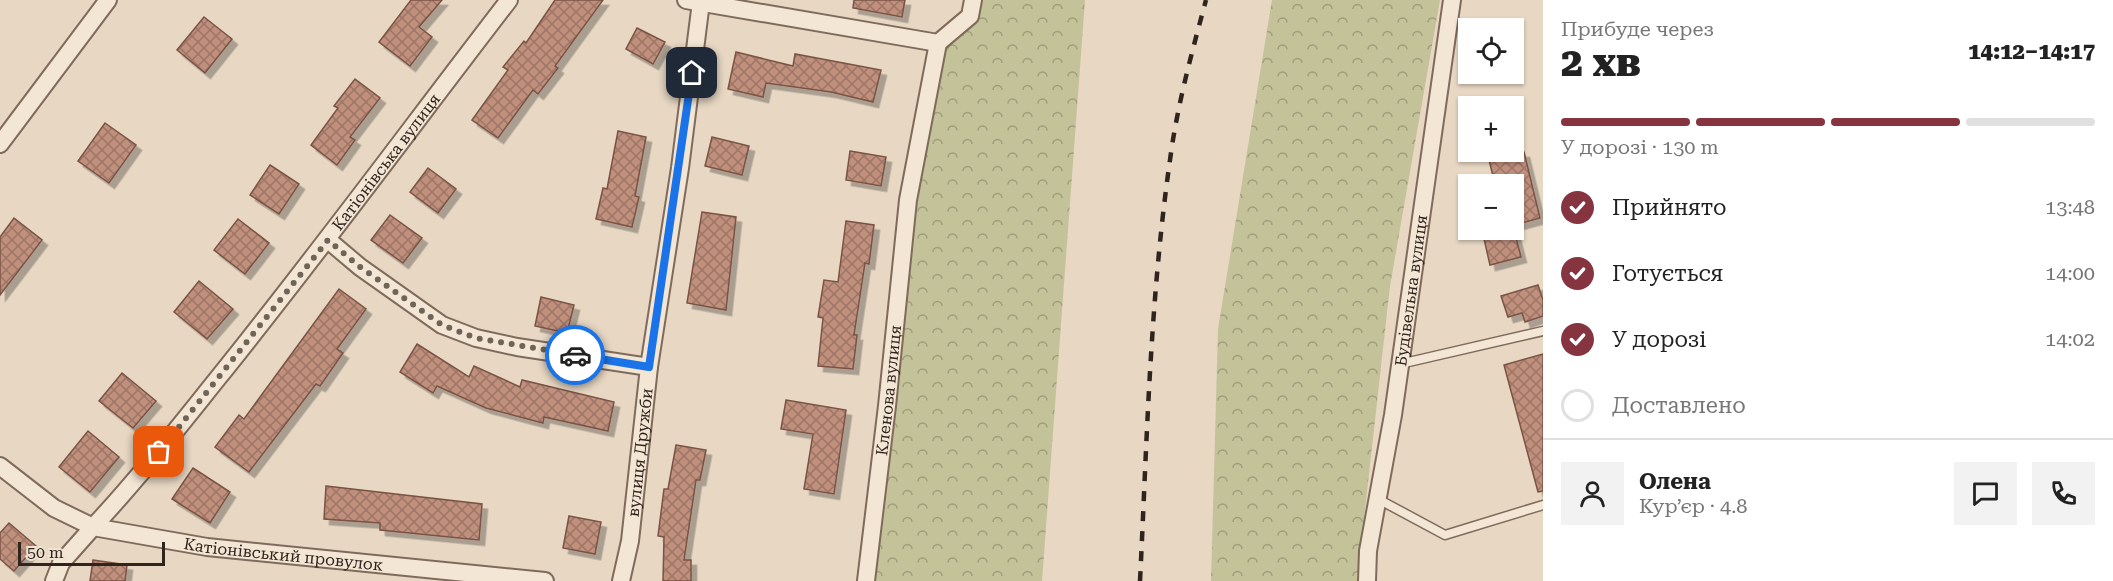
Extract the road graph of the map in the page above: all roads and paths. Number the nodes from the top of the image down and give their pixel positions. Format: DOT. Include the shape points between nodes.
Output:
graph roads {
  1 [pos="108,0"];
  2 [pos="509,0"];
  3 [pos="973,0"];
  4 [pos="1452,0"];
  5 [pos="693,1"];
  6 [pos="938,44"];
  7 [pos="0,144"];
  8 [pos="328,240"];
  9 [pos="1543,331"];
  10 [pos="1400,363"];
  11 [pos="649,367"];
  12 [pos="0,466"];
  13 [pos="1378,500"];
  14 [pos="1543,505"];
  15 [pos="93,527"];
  16 [pos="54,581"];
  17 [pos="545,581"];
  18 [pos="621,581"];
  19 [pos="866,581"];
  20 [pos="1366,581"];
  1 -- 7 [label="street"];
  2 -- 8 [label="street, Катіонівська вулиця"];
  3 -- 6 [label="street" via="970,16"];
  4 -- 10 [label="street, Будівельна вулиця"];
  5 -- 6 [label="street"];
  5 -- 11 [label="street, вулиця Дружби" via="680,168"];
  6 -- 19 [label="street, Кленова вулиця" via="908,200"];
  8 -- 11 [label="street" via="442,325 517,347"];
  8 -- 15 [label="street, Катіонівська вулиця" via="130,487"];
  9 -- 10 [label="lane"];
  10 -- 13 [label="street, Будівельна вулиця"];
  11 -- 18 [label="street, вулиця Дружби" via="630,541"];
  12 -- 15 [label="street, Катіонівський провулок" via="54,508"];
  13 -- 14 [label="lane" via="1445,535"];
  13 -- 20 [label="street, Будівельна вулиця"];
  15 -- 16 [label="street, Катіонівська вулиця" via="61,563"];
  15 -- 17 [label="street, Катіонівський провулок" via="207,547"];
}
